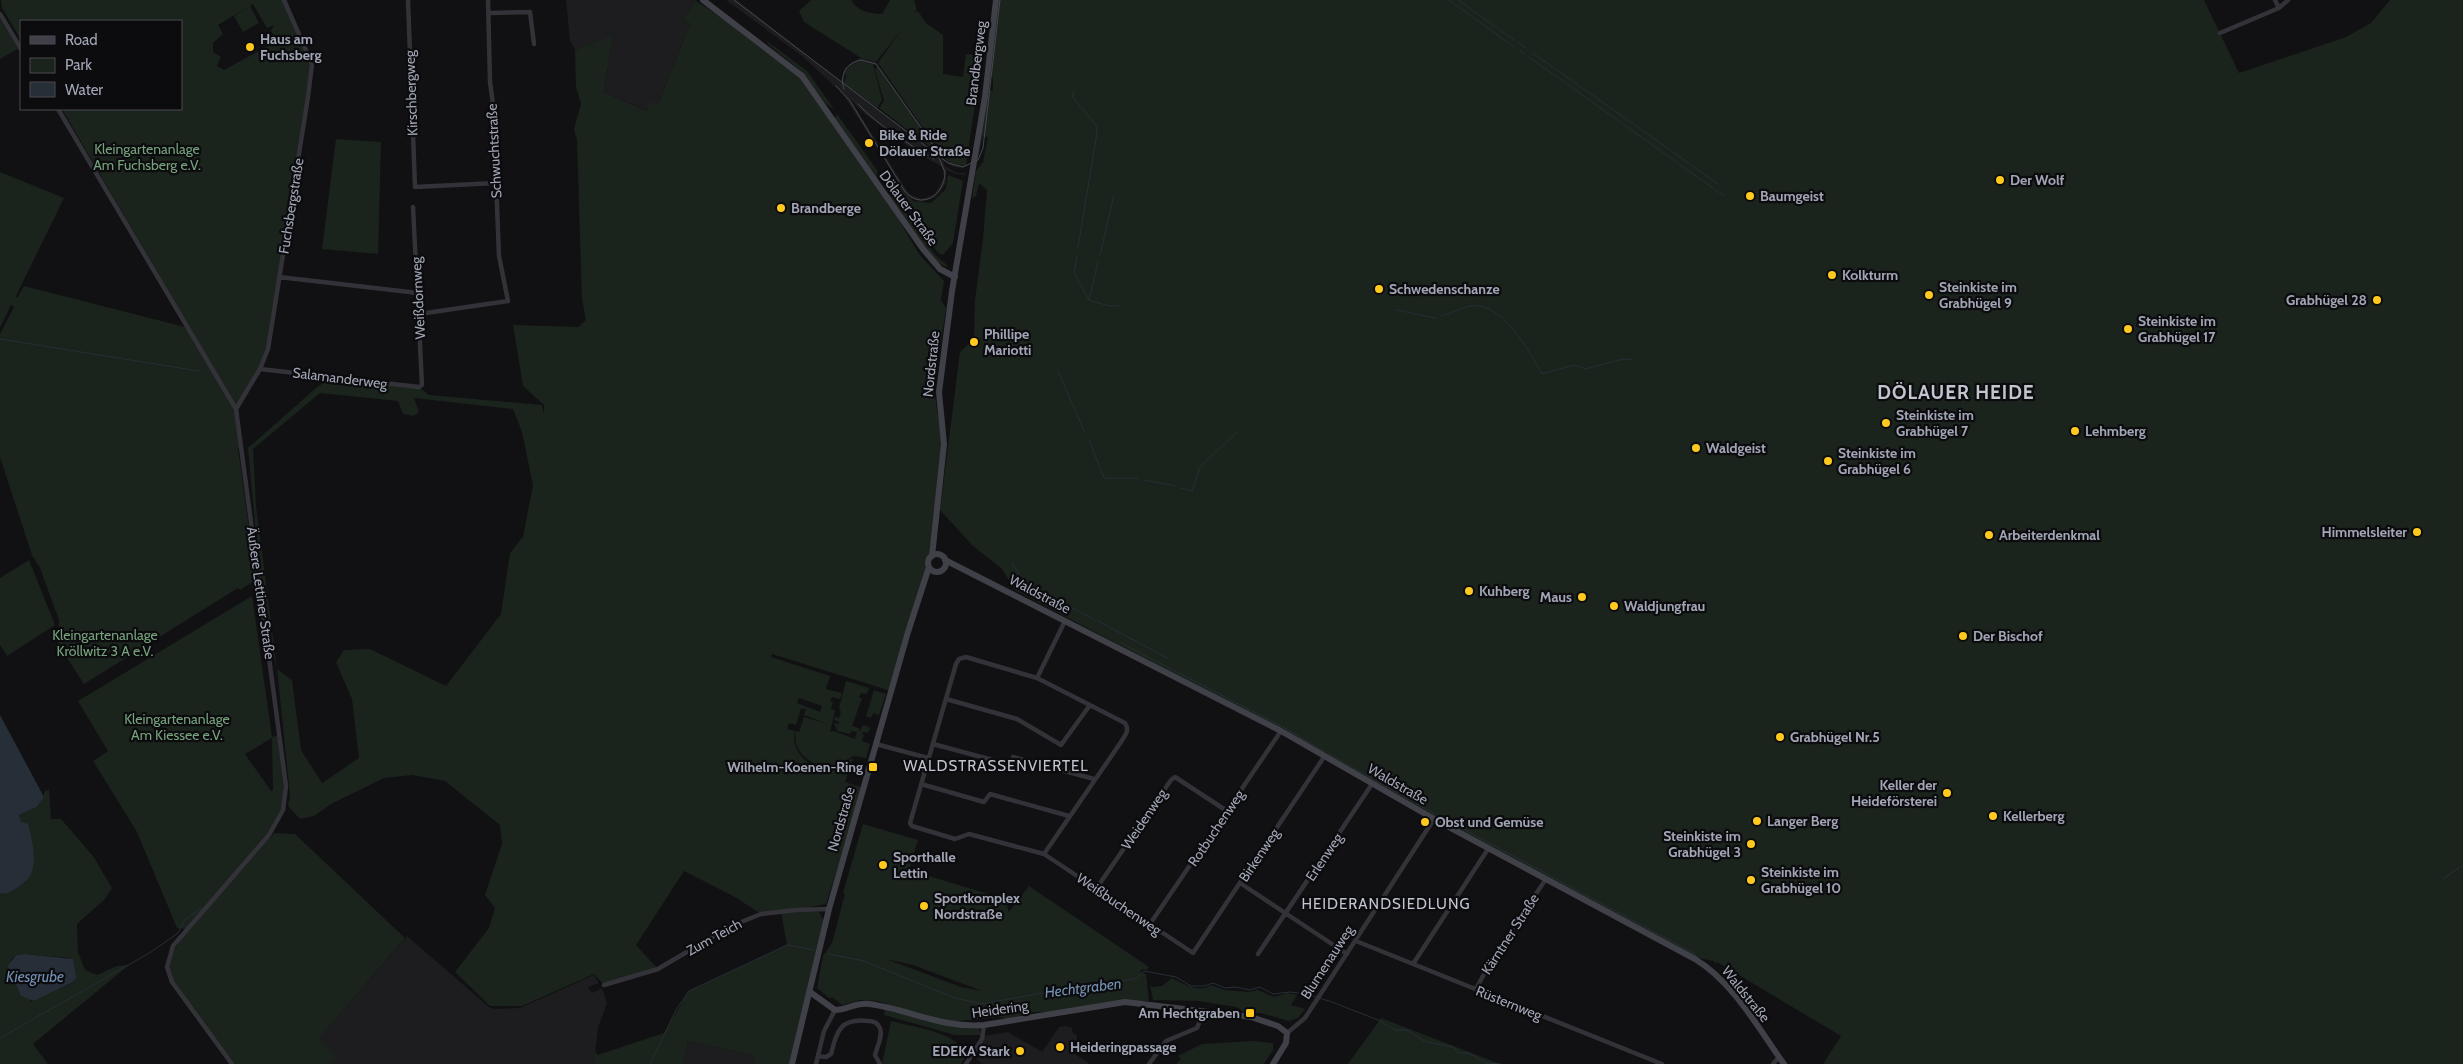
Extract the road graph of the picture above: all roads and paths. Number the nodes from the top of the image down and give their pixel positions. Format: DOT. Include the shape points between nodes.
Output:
graph roads {
  1 [pos="284,0"];
  2 [pos="408,0"];
  3 [pos="488,0"];
  4 [pos="703,0"];
  5 [pos="996,0"];
  6 [pos="2275,0"];
  7 [pos="2288,0"];
  8 [pos="2279,8"];
  9 [pos="489,13"];
  10 [pos="0,14"];
  11 [pos="2220,33"];
  12 [pos="534,44"];
  13 [pos="20,47"];
  14 [pos="59,110"];
  15 [pos="496,183"];
  16 [pos="412,207"];
  17 [pos="280,277"];
  18 [pos="955,277"];
  19 [pos="418,293"];
  20 [pos="419,314"];
  21 [pos="260,369"];
  22 [pos="419,387"];
  23 [pos="236,409"];
  24 [pos="935,556"];
  25 [pos="945,563"];
  26 [pos="932,569"];
  27 [pos="1065,622"];
  28 [pos="1037,678"];
  29 [pos="946,699"];
  30 [pos="1090,704"];
  31 [pos="1281,731"];
  32 [pos="876,744"];
  33 [pos="933,744"];
  34 [pos="1324,757"];
  35 [pos="928,758"];
  36 [pos="1094,779"];
  37 [pos="921,784"];
  38 [pos="1372,784"];
  39 [pos="1227,811"];
  40 [pos="1069,816"];
  41 [pos="1434,819"];
  42 [pos="1488,849"];
  43 [pos="1044,854"];
  44 [pos="1546,879"];
  45 [pos="1240,883"];
  46 [pos="1096,889"];
  47 [pos="829,909"];
  48 [pos="1285,914"];
  49 [pos="1150,924"];
  50 [pos="1356,941"];
  51 [pos="1193,953"];
  52 [pos="1258,954"];
  53 [pos="1347,954"];
  54 [pos="1413,964"];
  55 [pos="604,985"];
  56 [pos="1476,989"];
  57 [pos="810,992"];
  58 [pos="835,1010"];
  59 [pos="1204,1011"];
  60 [pos="984,1025"];
  61 [pos="1288,1033"];
  62 [pos="818,1056"];
  63 [pos="1779,1057"];
  64 [pos="232,1064"];
  65 [pos="792,1064"];
  66 [pos="816,1064"];
  67 [pos="880,1064"];
  68 [pos="966,1064"];
  69 [pos="1149,1064"];
  70 [pos="1273,1064"];
  71 [pos="1662,1064"];
  72 [pos="1773,1064"];
  73 [pos="1784,1064"];
  1 -- 17 [label="street, Fuchsbergstraße" via="312,64"];
  2 -- 15 [label="street, Kirschbergweg" via="415,186"];
  3 -- 9 [label="street, Schwuchtstraße"];
  4 -- 18 [label="main road, Dölauer Straße" via="802,76 923,249 940,269"];
  5 -- 18 [label="main road, Brandbergweg" via="985,96"];
  6 -- 8 [label="street"];
  7 -- 8 [label="street"];
  8 -- 11 [label="street"];
  9 -- 12 [label="street" via="530,12"];
  9 -- 15 [label="street, Schwuchtstraße"];
  10 -- 13 [label="street"];
  14 -- 23 [label="street, Äußere Lettiner Straße"];
  15 -- 20 [label="street, Schwuchtstraße" via="499,256 508,301"];
  16 -- 19 [label="street, Weißdornweg"];
  17 -- 19 [label="street"];
  17 -- 21 [label="street, Fuchsbergstraße" via="268,349"];
  18 -- 24 [label="main road, Nordstraße" via="939,392 945,442 933,544"];
  19 -- 20 [label="street, Weißdornweg"];
  20 -- 22 [label="street, Weißdornweg" via="422,385"];
  21 -- 22 [label="street, Salamanderweg"];
  21 -- 23 [label="street, Fuchsbergstraße"];
  23 -- 64 [label="street, Äußere Lettiner Straße" via="287,794 284,810 269,835 173,946 167,967 172,982"];
  24 -- 25 [label="main road"];
  24 -- 26 [label="main road, Nordstraße" via="928,561"];
  25 -- 26 [label="main road, Nordstraße" via="942,570"];
  25 -- 27 [label="main road, Waldstraße" via="964,568"];
  26 -- 32 [label="main road, Nordstraße" via="922,582"];
  27 -- 28 [label="street"];
  27 -- 31 [label="main road, Waldstraße"];
  28 -- 29 [label="street" via="966,657 956,664"];
  28 -- 30 [label="street"];
  29 -- 30 [label="street" via="1017,719 1061,745"];
  29 -- 33 [label="street"];
  30 -- 36 [label="street" via="1125,723 1128,731"];
  31 -- 34 [label="main road, Waldstraße"];
  31 -- 39 [label="street, Rotbuchenweg"];
  32 -- 35 [label="street"];
  32 -- 47 [label="main road, Nordstraße"];
  33 -- 35 [label="street"];
  33 -- 36 [label="street" via="1011,765 1013,757"];
  34 -- 38 [label="main road, Waldstraße"];
  34 -- 45 [label="street, Birkenweg"];
  35 -- 37 [label="street"];
  36 -- 40 [label="street"];
  37 -- 40 [label="street" via="984,802 990,794"];
  37 -- 43 [label="street, Weißbuchenweg" via="910,822 912,826 955,839 969,834"];
  38 -- 41 [label="main road, Waldstraße"];
  38 -- 48 [label="street, Erlenweg"];
  39 -- 46 [label="street, Weidenweg" via="1175,777"];
  39 -- 49 [label="street, Rotbuchenweg"];
  40 -- 43 [label="street"];
  41 -- 42 [label="main road, Waldstraße"];
  41 -- 50 [label="street, Blumenauweg"];
  42 -- 44 [label="main road, Waldstraße"];
  42 -- 54 [label="street"];
  43 -- 46 [label="street, Weißbuchenweg"];
  44 -- 56 [label="street, Kärntner Straße" via="1492,959"];
  44 -- 63 [label="main road, Waldstraße" via="1708,967 1727,986"];
  45 -- 48 [label="street"];
  45 -- 51 [label="street, Birkenweg"];
  46 -- 49 [label="street, Weißbuchenweg"];
  47 -- 55 [label="street, Zum Teich" via="761,914 729,927 658,969"];
  47 -- 57 [label="main road, Nordstraße"];
  48 -- 52 [label="street, Erlenweg"];
  48 -- 53 [label="street"];
  49 -- 51 [label="street, Weißbuchenweg"];
  50 -- 53 [label="street, Blumenauweg"];
  50 -- 54 [label="street, Rüsternweg"];
  53 -- 61 [label="street, Blumenauweg" via="1300,1024"];
  54 -- 56 [label="street, Rüsternweg"];
  56 -- 71 [label="street, Rüsternweg"];
  57 -- 58 [label="main road"];
  57 -- 65 [label="main road, Nordstraße"];
  58 -- 60 [label="main road, Heidering" via="854,1004 870,1004 956,1026"];
  58 -- 62 [label="street" via="824,1031"];
  59 -- 60 [label="main road, Heidering" via="1117,1002"];
  59 -- 61 [label="main road, Heidering" via="1263,1020 1284,1028"];
  59 -- 69 [label="street" via="1197,1028 1166,1040"];
  60 -- 68 [label="street" via="982,1039"];
  61 -- 70 [label="main road, Blumenauweg" via="1286,1043"];
  62 -- 66 [label="street"];
  62 -- 67 [label="street" via="831,1054 836,1034 846,1022 870,1021 880,1028 875,1055"];
  63 -- 72 [label="street"];
  63 -- 73 [label="main road, Waldstraße"];
}
